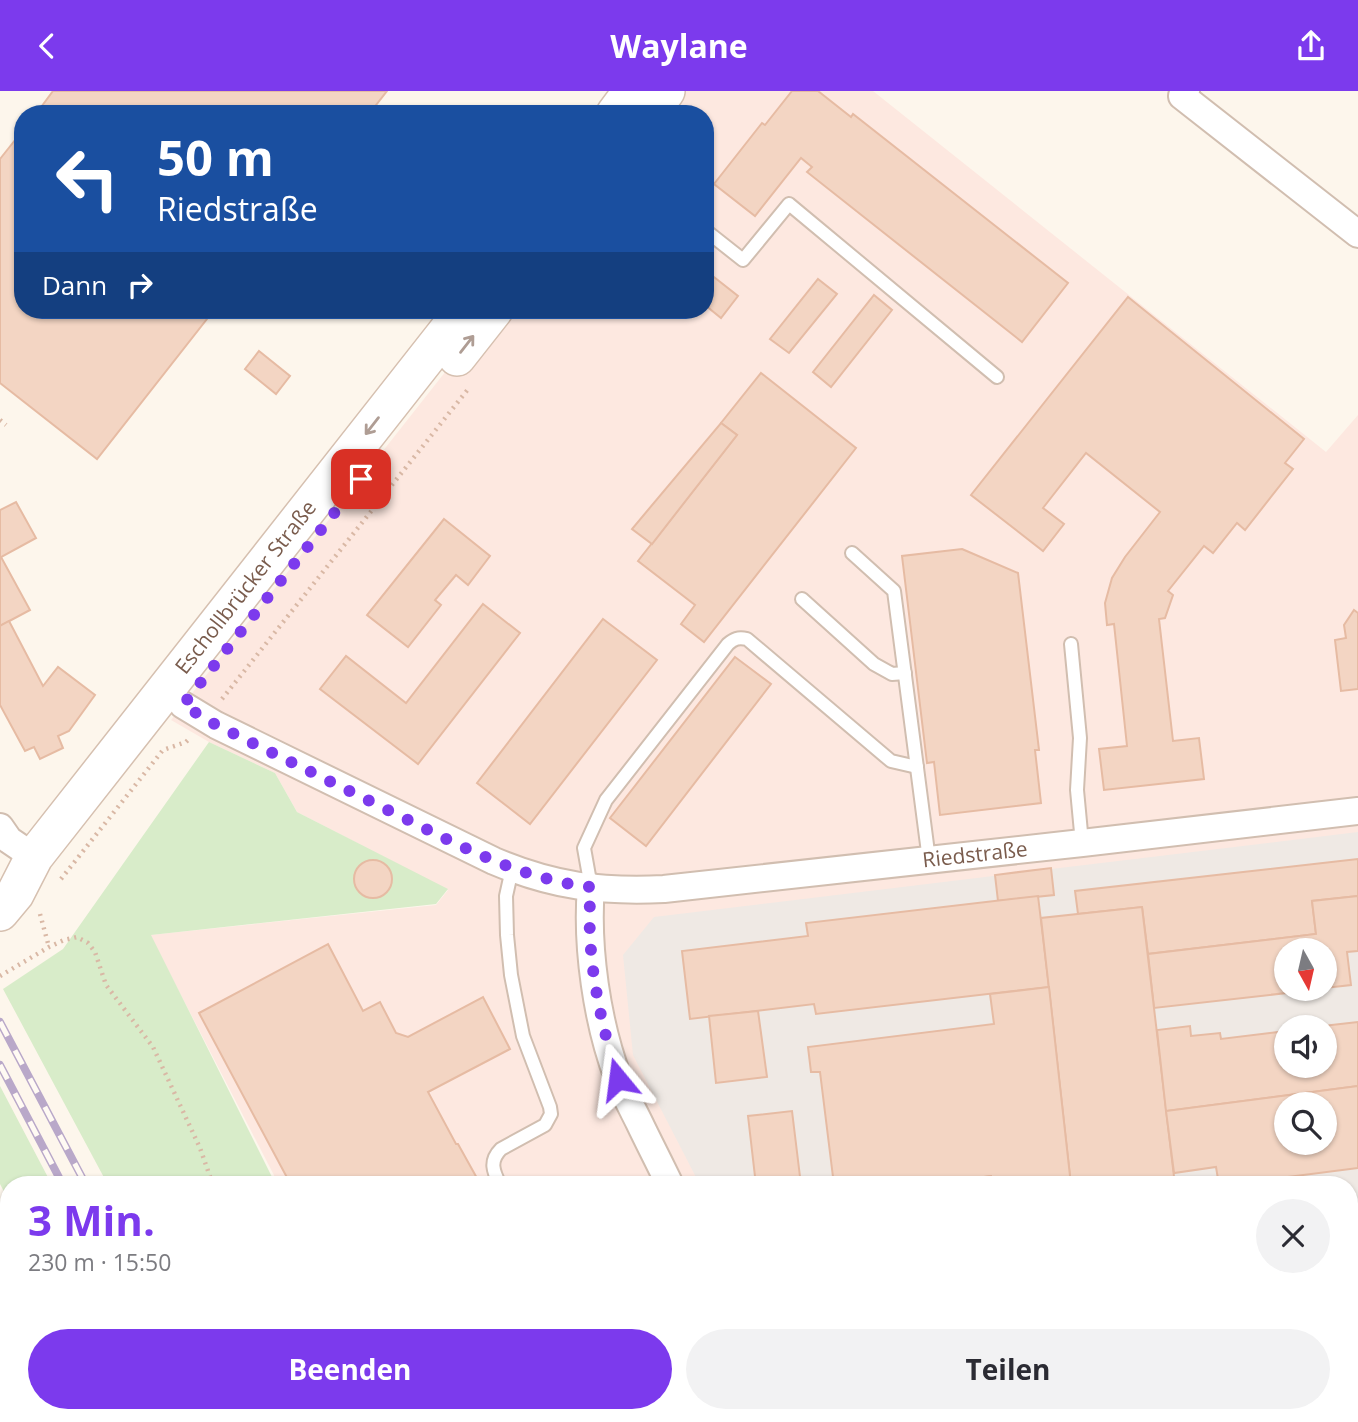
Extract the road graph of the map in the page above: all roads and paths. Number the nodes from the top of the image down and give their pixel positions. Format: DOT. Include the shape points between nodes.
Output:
graph roads {
  1 [pos="632,91"];
  2 [pos="666,91"];
  3 [pos="1181,93"];
  4 [pos="621,105"];
  5 [pos="655,105"];
  6 [pos="1358,234"];
  7 [pos="714,237"];
  8 [pos="459,319"];
  9 [pos="485,319"];
  10 [pos="997,377"];
  11 [pos="472,383"];
  12 [pos="416,389"];
  13 [pos="0,420"];
  14 [pos="6,425"];
  15 [pos="852,553"];
  16 [pos="802,599"];
  17 [pos="1071,644"];
  18 [pos="905,673"];
  19 [pos="184,707"];
  20 [pos="917,767"];
  21 [pos="1358,811"];
  22 [pos="0,827"];
  23 [pos="1082,843"];
  24 [pos="34,857"];
  25 [pos="929,860"];
  26 [pos="512,869"];
  27 [pos="55,887"];
  28 [pos="591,887"];
  29 [pos="18,905"];
  30 [pos="49,947"];
  31 [pos="2,975"];
  32 [pos="210,1176"];
  33 [pos="496,1176"];
  34 [pos="662,1176"];
  1 -- 4 [label="main road"];
  2 -- 5 [label="main road"];
  3 -- 6 [label="street"];
  7 -- 10 [label="lane" via="743,260 789,204"];
  8 -- 12 [label="main road, Eschollbrücker Straße"];
  12 -- 9 [label="main road, Eschollbrücker Straße, one-way"];
  11 -- 19 [label="path"];
  12 -- 19 [label="main road, Eschollbrücker Straße"];
  13 -- 14 [label="path"];
  15 -- 18 [label="lane" via="894,591"];
  16 -- 18 [label="lane" via="874,664 892,674"];
  17 -- 23 [label="lane" via="1080,739 1077,790"];
  18 -- 20 [label="lane"];
  19 -- 24 [label="main road, Eschollbrücker Straße"];
  19 -- 26 [label="street, Riedstraße"];
  19 -- 27 [label="path" via="186,742 163,750"];
  19 -- 29 [label="main road, Eschollbrücker Straße" via="64,857"];
  20 -- 25 [label="lane"];
  20 -- 28 [label="lane" via="891,761 747,639 734,639 606,800 584,848"];
  21 -- 23 [label="street, Riedstraße"];
  22 -- 24 [label="street" via="9,840"];
  23 -- 25 [label="street, Riedstraße"];
  24 -- 29 [label="main road, Eschollbrücker Straße"];
  25 -- 28 [label="street, Riedstraße" via="664,889"];
  26 -- 28 [label="street, Riedstraße" via="552,882"];
  26 -- 33 [label="lane" via="506,896 512,975 523,1035 551,1114 545,1125 496,1154"];
  28 -- 34 [label="street" via="589,933 604,1030 618,1079"];
  29 -- 30 [label="path"];
  30 -- 31 [label="path"];
  30 -- 32 [label="path" via="77,937 88,943 106,985 153,1047"];
}
